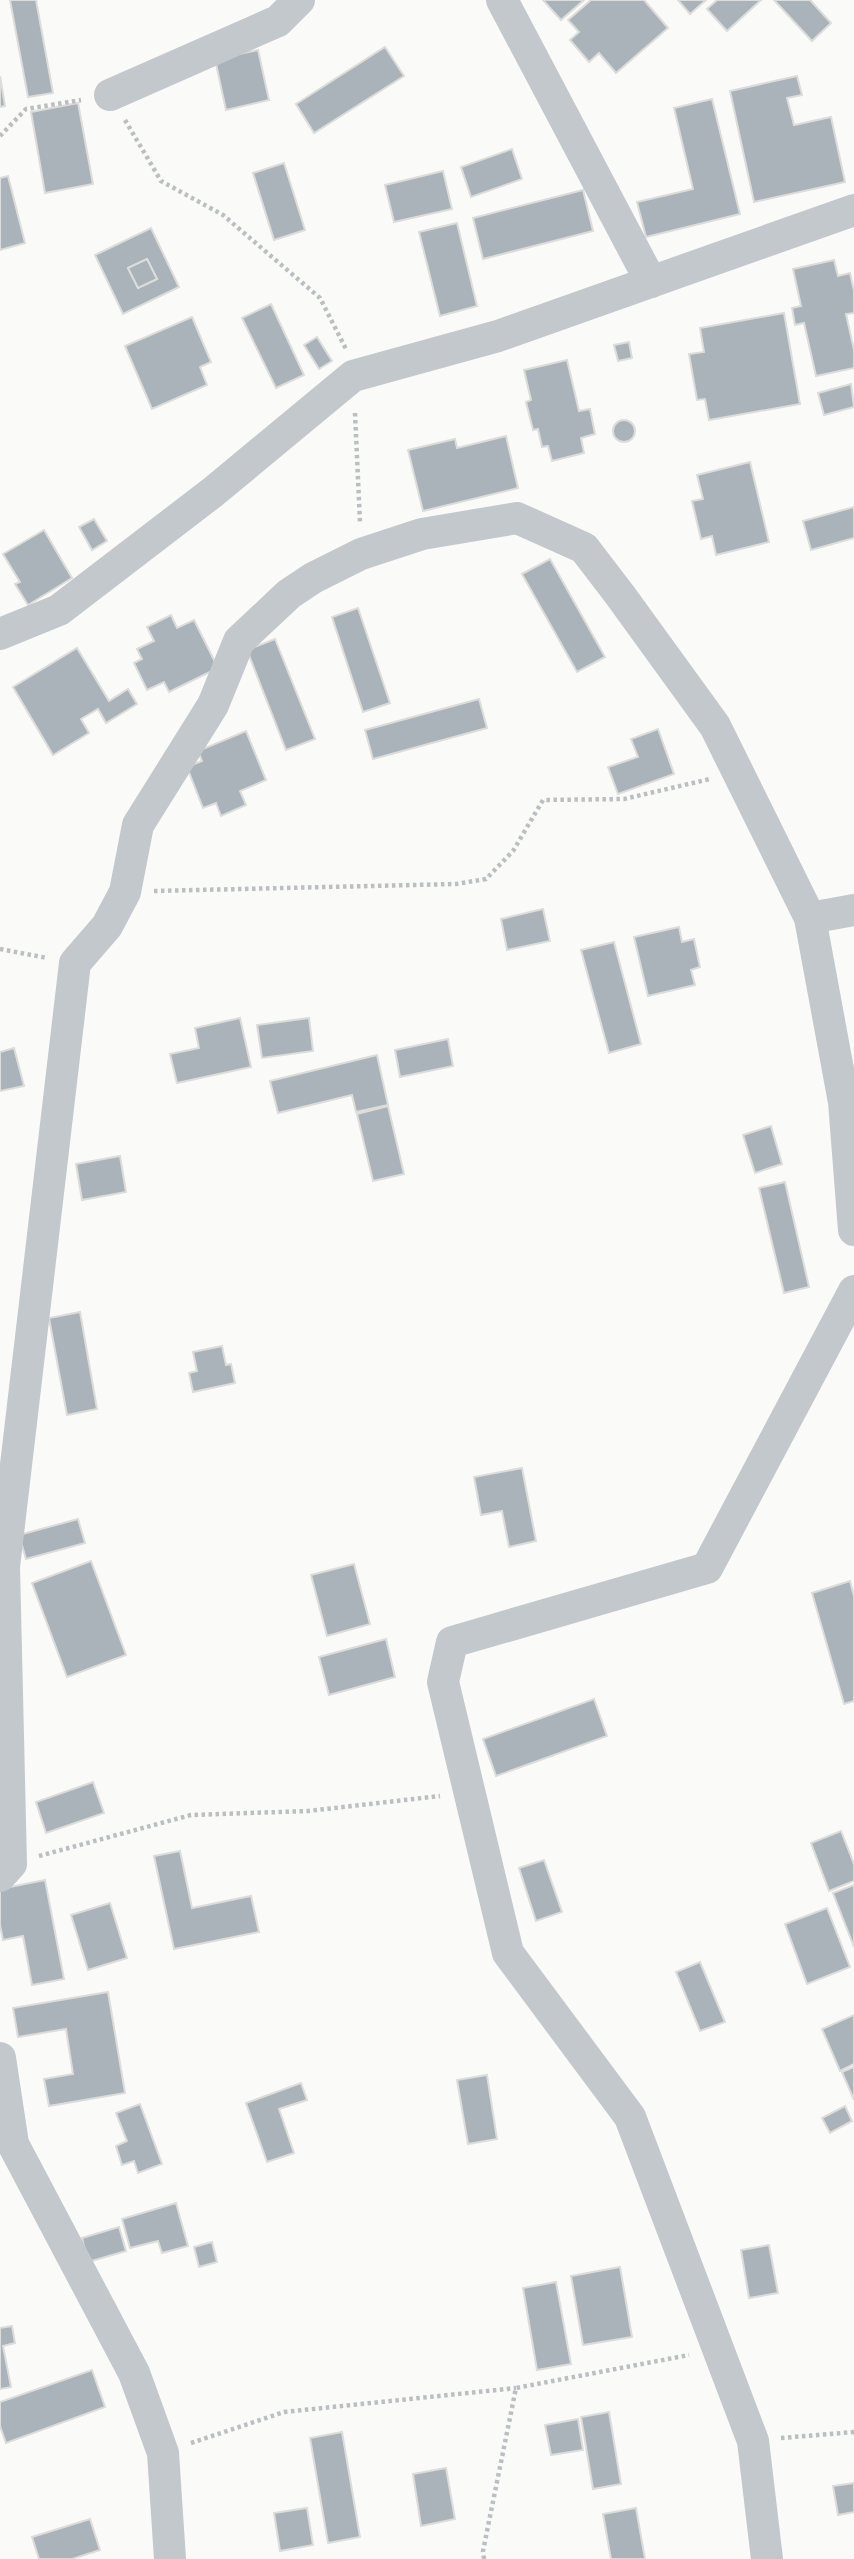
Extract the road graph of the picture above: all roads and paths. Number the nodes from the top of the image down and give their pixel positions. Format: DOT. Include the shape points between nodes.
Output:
graph roads {
  1 [pos="299,0"];
  2 [pos="502,0"];
  3 [pos="110,95"];
  4 [pos="0,136"];
  5 [pos="854,210"];
  6 [pos="651,282"];
  7 [pos="352,376"];
  8 [pos="361,554"];
  9 [pos="0,634"];
  10 [pos="739,773"];
  11 [pos="125,892"];
  12 [pos="854,910"];
  13 [pos="810,918"];
  14 [pos="0,949"];
  15 [pos="75,963"];
  16 [pos="854,1230"];
  17 [pos="854,1291"];
  18 [pos="6,1485"];
  19 [pos="470,1793"];
  20 [pos="6,1870"];
  21 [pos="0,2058"];
  22 [pos="718,2350"];
  23 [pos="516,2388"];
  24 [pos="854,2432"];
  25 [pos="753,2441"];
  26 [pos="163,2453"];
  27 [pos="170,2559"];
  28 [pos="484,2559"];
  29 [pos="767,2559"];
  1 -- 3 [label="street" via="278,21"];
  2 -- 6 [label="street"];
  3 -- 4 [label="path" via="26,109"];
  3 -- 7 [label="path" via="161,181 223,215 320,298 344,342"];
  5 -- 6 [label="street"];
  6 -- 7 [label="street" via="498,336"];
  7 -- 8 [label="path"];
  7 -- 9 [label="street" via="214,492 59,610"];
  8 -- 10 [label="street" via="422,534 517,518 584,548 715,726"];
  8 -- 11 [label="street" via="289,594 239,641 213,705 138,825"];
  10 -- 11 [label="path" via="624,799 543,800 513,851 486,879 456,884"];
  10 -- 13 [label="street"];
  11 -- 15 [label="street" via="107,926"];
  12 -- 13 [label="street"];
  13 -- 16 [label="street" via="844,1102"];
  14 -- 15 [label="path"];
  15 -- 18 [label="street"];
  17 -- 19 [label="street" via="707,1568 452,1642 443,1682"];
  18 -- 20 [label="street"];
  19 -- 20 [label="path" via="308,1811 191,1815"];
  19 -- 22 [label="street" via="508,1953 630,2117"];
  21 -- 26 [label="street" via="13,2144 134,2373"];
  22 -- 23 [label="path"];
  22 -- 25 [label="street"];
  23 -- 26 [label="path" via="284,2412"];
  23 -- 28 [label="path"];
  24 -- 25 [label="path"];
  25 -- 29 [label="street"];
  26 -- 27 [label="street"];
}
